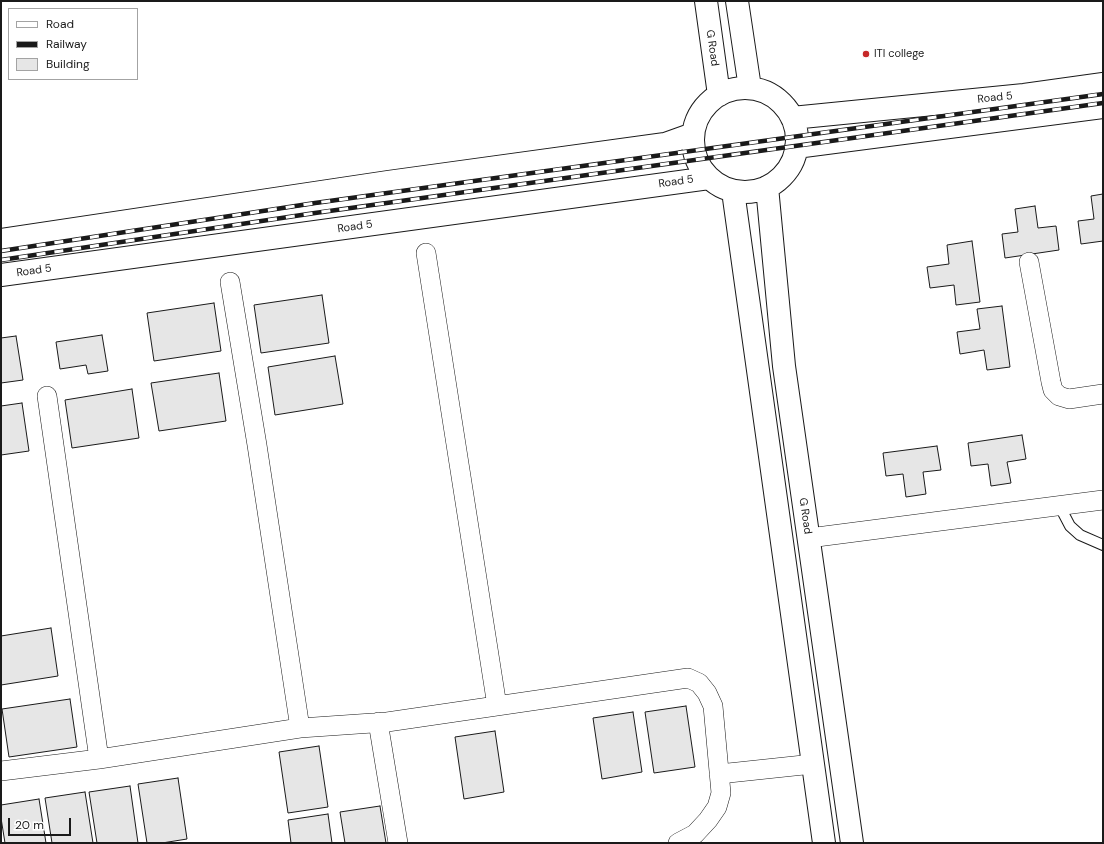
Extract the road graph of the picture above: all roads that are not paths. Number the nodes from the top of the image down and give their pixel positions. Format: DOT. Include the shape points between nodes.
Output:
graph roads {
  1 [pos="706,1"];
  2 [pos="737,1"];
  3 [pos="1103,84"];
  4 [pos="750,88"];
  5 [pos="719,95"];
  6 [pos="1103,107"];
  7 [pos="792,118"];
  8 [pos="693,134"];
  9 [pos="796,147"];
  10 [pos="709,178"];
  11 [pos="767,187"];
  12 [pos="733,191"];
  13 [pos="1,240"];
  14 [pos="426,254"];
  15 [pos="1030,262"];
  16 [pos="1,276"];
  17 [pos="230,282"];
  18 [pos="1103,394"];
  19 [pos="47,396"];
  20 [pos="1103,500"];
  21 [pos="1059,506"];
  22 [pos="809,538"];
  23 [pos="1103,545"];
  24 [pos="497,706"];
  25 [pos="378,722"];
  26 [pos="300,728"];
  27 [pos="99,759"];
  28 [pos="813,764"];
  29 [pos="1,771"];
  30 [pos="719,774"];
  31 [pos="398,843"];
  32 [pos="678,843"];
  33 [pos="824,843"];
  34 [pos="852,843"];
  1 -- 5 [label="street, G Road"];
  2 -- 4 [label="street"];
  3 -- 7 [label="street, Road 5" via="1017,96"];
  4 -- 5 [label="street" via="734,89"];
  4 -- 7 [label="street" via="768,93 782,103"];
  5 -- 8 [label="street" via="706,105 697,118"];
  6 -- 9 [label="street, Road 5"];
  7 -- 9 [label="street" via="796,132"];
  8 -- 10 [label="street" via="697,162"];
  8 -- 13 [label="street" via="665,144 388,182"];
  9 -- 11 [label="street" via="791,164 781,178"];
  10 -- 12 [label="street"];
  10 -- 16 [label="street, Road 5"];
  11 -- 12 [label="street" via="750,192"];
  11 -- 22 [label="street, G Road" via="784,366"];
  12 -- 28 [label="street"];
  14 -- 24 [label="street"];
  15 -- 18 [label="street" via="1053,390 1069,399"];
  17 -- 26 [label="street"];
  19 -- 27 [label="street"];
  20 -- 21 [label="street"];
  21 -- 22 [label="street"];
  21 -- 23 [label="lane" via="1070,526 1080,535"];
  22 -- 34 [label="street, G Road"];
  24 -- 25 [label="street"];
  24 -- 30 [label="street" via="688,678 699,683 713,706"];
  25 -- 26 [label="street"];
  25 -- 31 [label="street"];
  26 -- 27 [label="street"];
  27 -- 29 [label="street"];
  28 -- 30 [label="street"];
  28 -- 33 [label="street"];
  30 -- 32 [label="street" via="721,793 717,807 695,834"];
}
